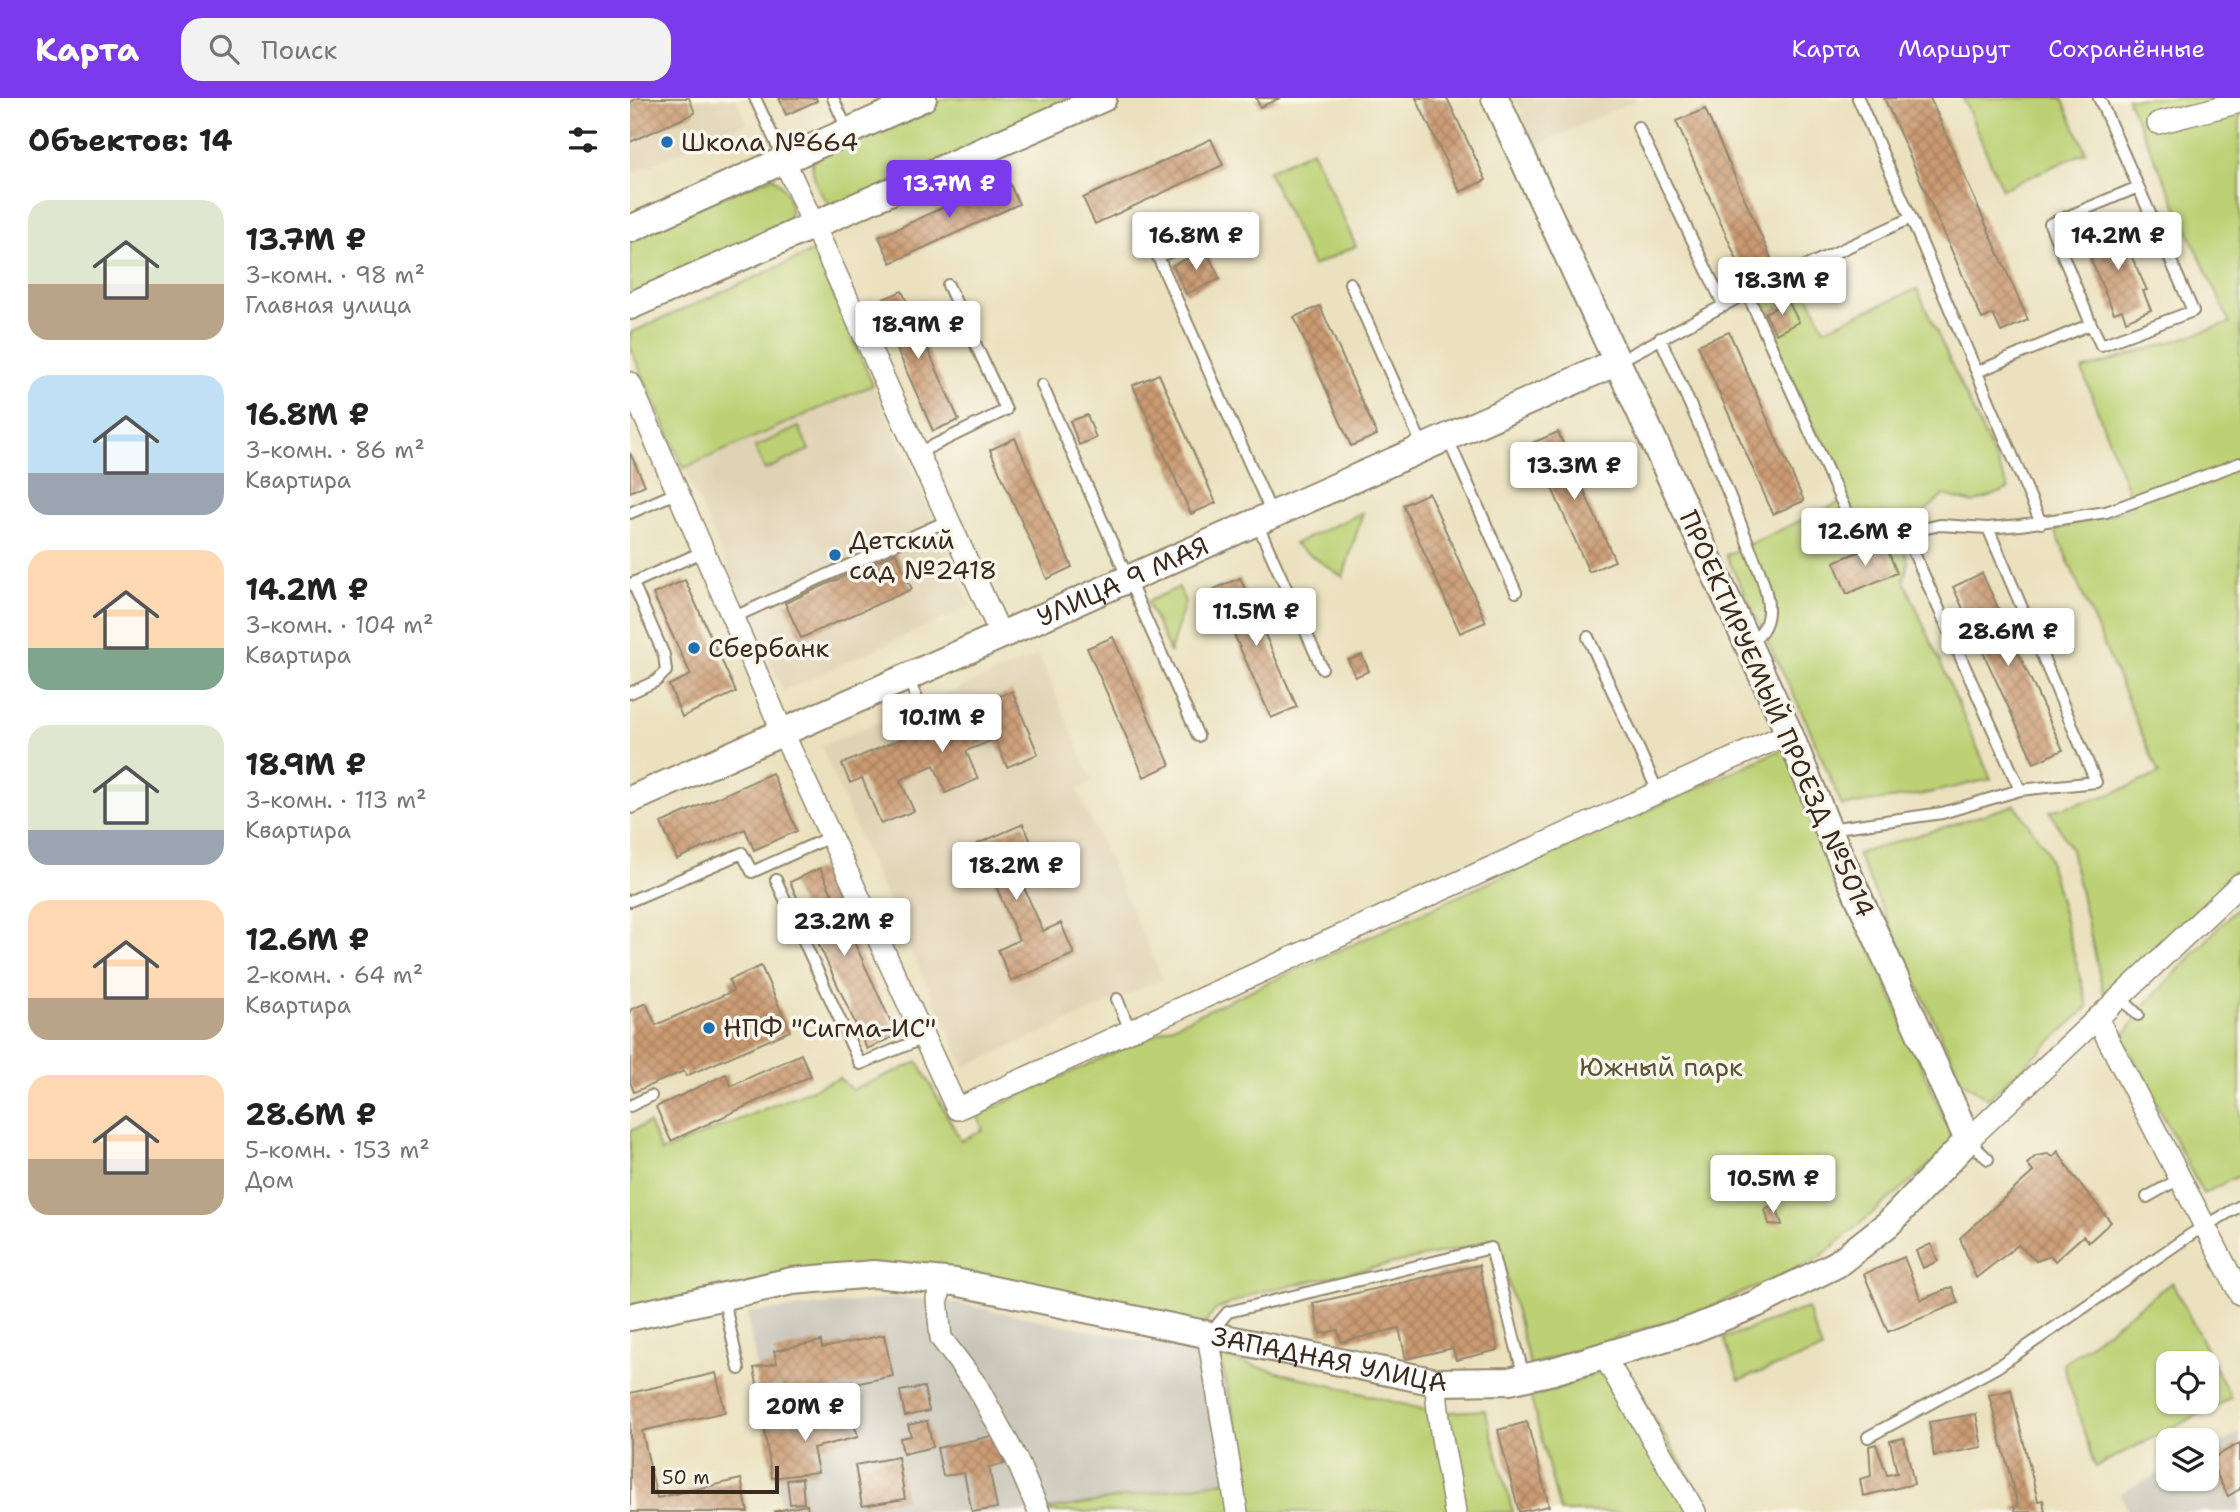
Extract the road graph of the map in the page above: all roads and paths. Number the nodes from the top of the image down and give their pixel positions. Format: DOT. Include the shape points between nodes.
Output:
graph roads {
  1 [pos="755,98"];
  2 [pos="833,98"];
  3 [pos="923,98"];
  4 [pos="1103,98"];
  5 [pos="1495,98"];
  6 [pos="1858,98"];
  7 [pos="2099,98"];
  8 [pos="2240,102"];
  9 [pos="2158,122"];
  10 [pos="1638,127"];
  11 [pos="848,131"];
  12 [pos="784,160"];
  13 [pos="2138,187"];
  14 [pos="1911,218"];
  15 [pos="814,225"];
  16 [pos="630,229"];
  17 [pos="1201,238"];
  18 [pos="1350,283"];
  19 [pos="948,285"];
  20 [pos="1747,293"];
  21 [pos="630,306"];
  22 [pos="1724,306"];
  23 [pos="2091,324"];
  24 [pos="1660,338"];
  25 [pos="1616,362"];
  26 [pos="1977,372"];
  27 [pos="630,383"];
  28 [pos="1042,385"];
  29 [pos="1435,442"];
  30 [pos="918,453"];
  31 [pos="2240,463"];
  32 [pos="678,492"];
  33 [pos="630,513"];
  34 [pos="1264,518"];
  35 [pos="949,520"];
  36 [pos="2041,523"];
  37 [pos="1988,528"];
  38 [pos="1905,533"];
  39 [pos="702,552"];
  40 [pos="1128,578"];
  41 [pos="632,580"];
  42 [pos="1516,593"];
  43 [pos="732,618"];
  44 [pos="1001,635"];
  45 [pos="1588,637"];
  46 [pos="1747,644"];
  47 [pos="1322,668"];
  48 [pos="907,677"];
  49 [pos="630,693"];
  50 [pos="920,705"];
  51 [pos="783,733"];
  52 [pos="1789,733"];
  53 [pos="1198,736"];
  54 [pos="1654,783"];
  55 [pos="2020,790"];
  56 [pos="630,800"];
  57 [pos="1828,830"];
  58 [pos="830,837"];
  59 [pos="776,880"];
  60 [pos="2240,884"];
  61 [pos="630,901"];
  62 [pos="2119,996"];
  63 [pos="1117,999"];
  64 [pos="2138,1015"];
  65 [pos="2097,1018"];
  66 [pos="1130,1030"];
  67 [pos="924,1038"];
  68 [pos="651,1096"];
  69 [pos="630,1106"];
  70 [pos="1968,1140"];
  71 [pos="1988,1159"];
  72 [pos="2181,1178"];
  73 [pos="2147,1197"];
  74 [pos="2240,1206"];
  75 [pos="2206,1225"];
  76 [pos="944,1282"];
  77 [pos="2240,1294"];
  78 [pos="723,1296"];
  79 [pos="630,1317"];
  80 [pos="1208,1335"];
  81 [pos="1604,1356"];
  82 [pos="740,1368"];
  83 [pos="1524,1377"];
  84 [pos="1436,1382"];
  85 [pos="1868,1437"];
  86 [pos="1039,1512"];
  87 [pos="1237,1512"];
  88 [pos="1455,1512"];
  89 [pos="1695,1512"];
  1 -- 12 [label="lane"];
  2 -- 11 [label="lane"];
  3 -- 11 [label="street"];
  4 -- 15 [label="street"];
  5 -- 25 [label="street, ПРОЕКТИРУЕМЫЙ ПРОЕЗД №5014"];
  6 -- 14 [label="lane"];
  7 -- 13 [label="lane"];
  8 -- 9 [label="street"];
  10 -- 22 [label="lane"];
  11 -- 12 [label="street"];
  12 -- 15 [label="street"];
  12 -- 16 [label="street"];
  13 -- 23 [label="lane" via="2050,224"];
  13 -- 23 [label="lane" via="2193,311 2101,345"];
  14 -- 20 [label="lane"];
  14 -- 26 [label="lane"];
  15 -- 21 [label="street"];
  15 -- 30 [label="street"];
  17 -- 34 [label="lane" via="1158,257"];
  18 -- 29 [label="lane"];
  19 -- 30 [label="lane" via="1006,410"];
  20 -- 22 [label="lane"];
  20 -- 38 [label="lane" via="1849,518 1867,533"];
  22 -- 24 [label="lane"];
  23 -- 26 [label="lane"];
  24 -- 25 [label="lane"];
  24 -- 46 [label="lane" via="1743,527 1763,584 1766,625"];
  25 -- 29 [label="street, УЛИЦА 9 МАЯ"];
  25 -- 46 [label="street, ПРОЕКТИРУЕМЫЙ ПРОЕЗД №5014"];
  26 -- 36 [label="lane"];
  27 -- 32 [label="street"];
  28 -- 40 [label="lane"];
  29 -- 34 [label="street, УЛИЦА 9 МАЯ"];
  29 -- 42 [label="lane"];
  30 -- 35 [label="street"];
  31 -- 36 [label="lane" via="2106,512"];
  32 -- 33 [label="lane"];
  32 -- 39 [label="street"];
  34 -- 40 [label="street, УЛИЦА 9 МАЯ"];
  34 -- 47 [label="lane"];
  35 -- 43 [label="lane"];
  35 -- 44 [label="street" via="969,579"];
  36 -- 37 [label="lane"];
  37 -- 38 [label="lane" via="1940,525"];
  37 -- 55 [label="lane" via="2096,782"];
  38 -- 55 [label="lane"];
  39 -- 41 [label="lane"];
  39 -- 43 [label="street"];
  40 -- 44 [label="street, УЛИЦА 9 МАЯ"];
  40 -- 53 [label="lane"];
  41 -- 49 [label="lane" via="664,654 666,671"];
  43 -- 51 [label="street"];
  44 -- 48 [label="street, УЛИЦА 9 МАЯ"];
  45 -- 54 [label="lane"];
  46 -- 52 [label="street, ПРОЕКТИРУЕМЫЙ ПРОЕЗД №5014"];
  48 -- 50 [label="lane"];
  48 -- 51 [label="street, УЛИЦА 9 МАЯ"];
  51 -- 56 [label="street, УЛИЦА 9 МАЯ"];
  51 -- 58 [label="street"];
  52 -- 54 [label="street"];
  52 -- 57 [label="street, ПРОЕКТИРУЕМЫЙ ПРОЕЗД №5014"];
  54 -- 66 [label="street"];
  55 -- 57 [label="lane" via="1942,813"];
  57 -- 70 [label="street, ПРОЕКТИРУЕМЫЙ ПРОЕЗД №5014"];
  58 -- 61 [label="lane" via="751,872 742,853"];
  58 -- 67 [label="street"];
  59 -- 67 [label="lane" via="860,1064"];
  60 -- 62 [label="street"];
  62 -- 64 [label="lane"];
  62 -- 65 [label="street"];
  63 -- 66 [label="lane"];
  65 -- 70 [label="street"];
  65 -- 72 [label="street"];
  66 -- 67 [label="street" via="957,1108"];
  68 -- 69 [label="lane"];
  70 -- 71 [label="lane"];
  70 -- 81 [label="street, ЗАПАДНАЯ УЛИЦА" via="1888,1224 1837,1264 1730,1314"];
  72 -- 73 [label="lane"];
  72 -- 75 [label="street"];
  74 -- 75 [label="lane"];
  75 -- 77 [label="street"];
  75 -- 85 [label="lane" via="1997,1367"];
  76 -- 78 [label="street, ЗАПАДНАЯ УЛИЦА" via="874,1274 792,1281"];
  76 -- 80 [label="street, ЗАПАДНАЯ УЛИЦА"];
  76 -- 86 [label="street" via="937,1299 941,1338 977,1386"];
  78 -- 79 [label="street, ЗАПАДНАЯ УЛИЦА"];
  78 -- 82 [label="lane"];
  80 -- 83 [label="lane" via="1228,1312 1491,1248"];
  80 -- 84 [label="street, ЗАПАДНАЯ УЛИЦА"];
  80 -- 87 [label="street"];
  81 -- 83 [label="street, ЗАПАДНАЯ УЛИЦА"];
  81 -- 89 [label="street"];
  83 -- 84 [label="street, ЗАПАДНАЯ УЛИЦА"];
  84 -- 88 [label="street"];
}
